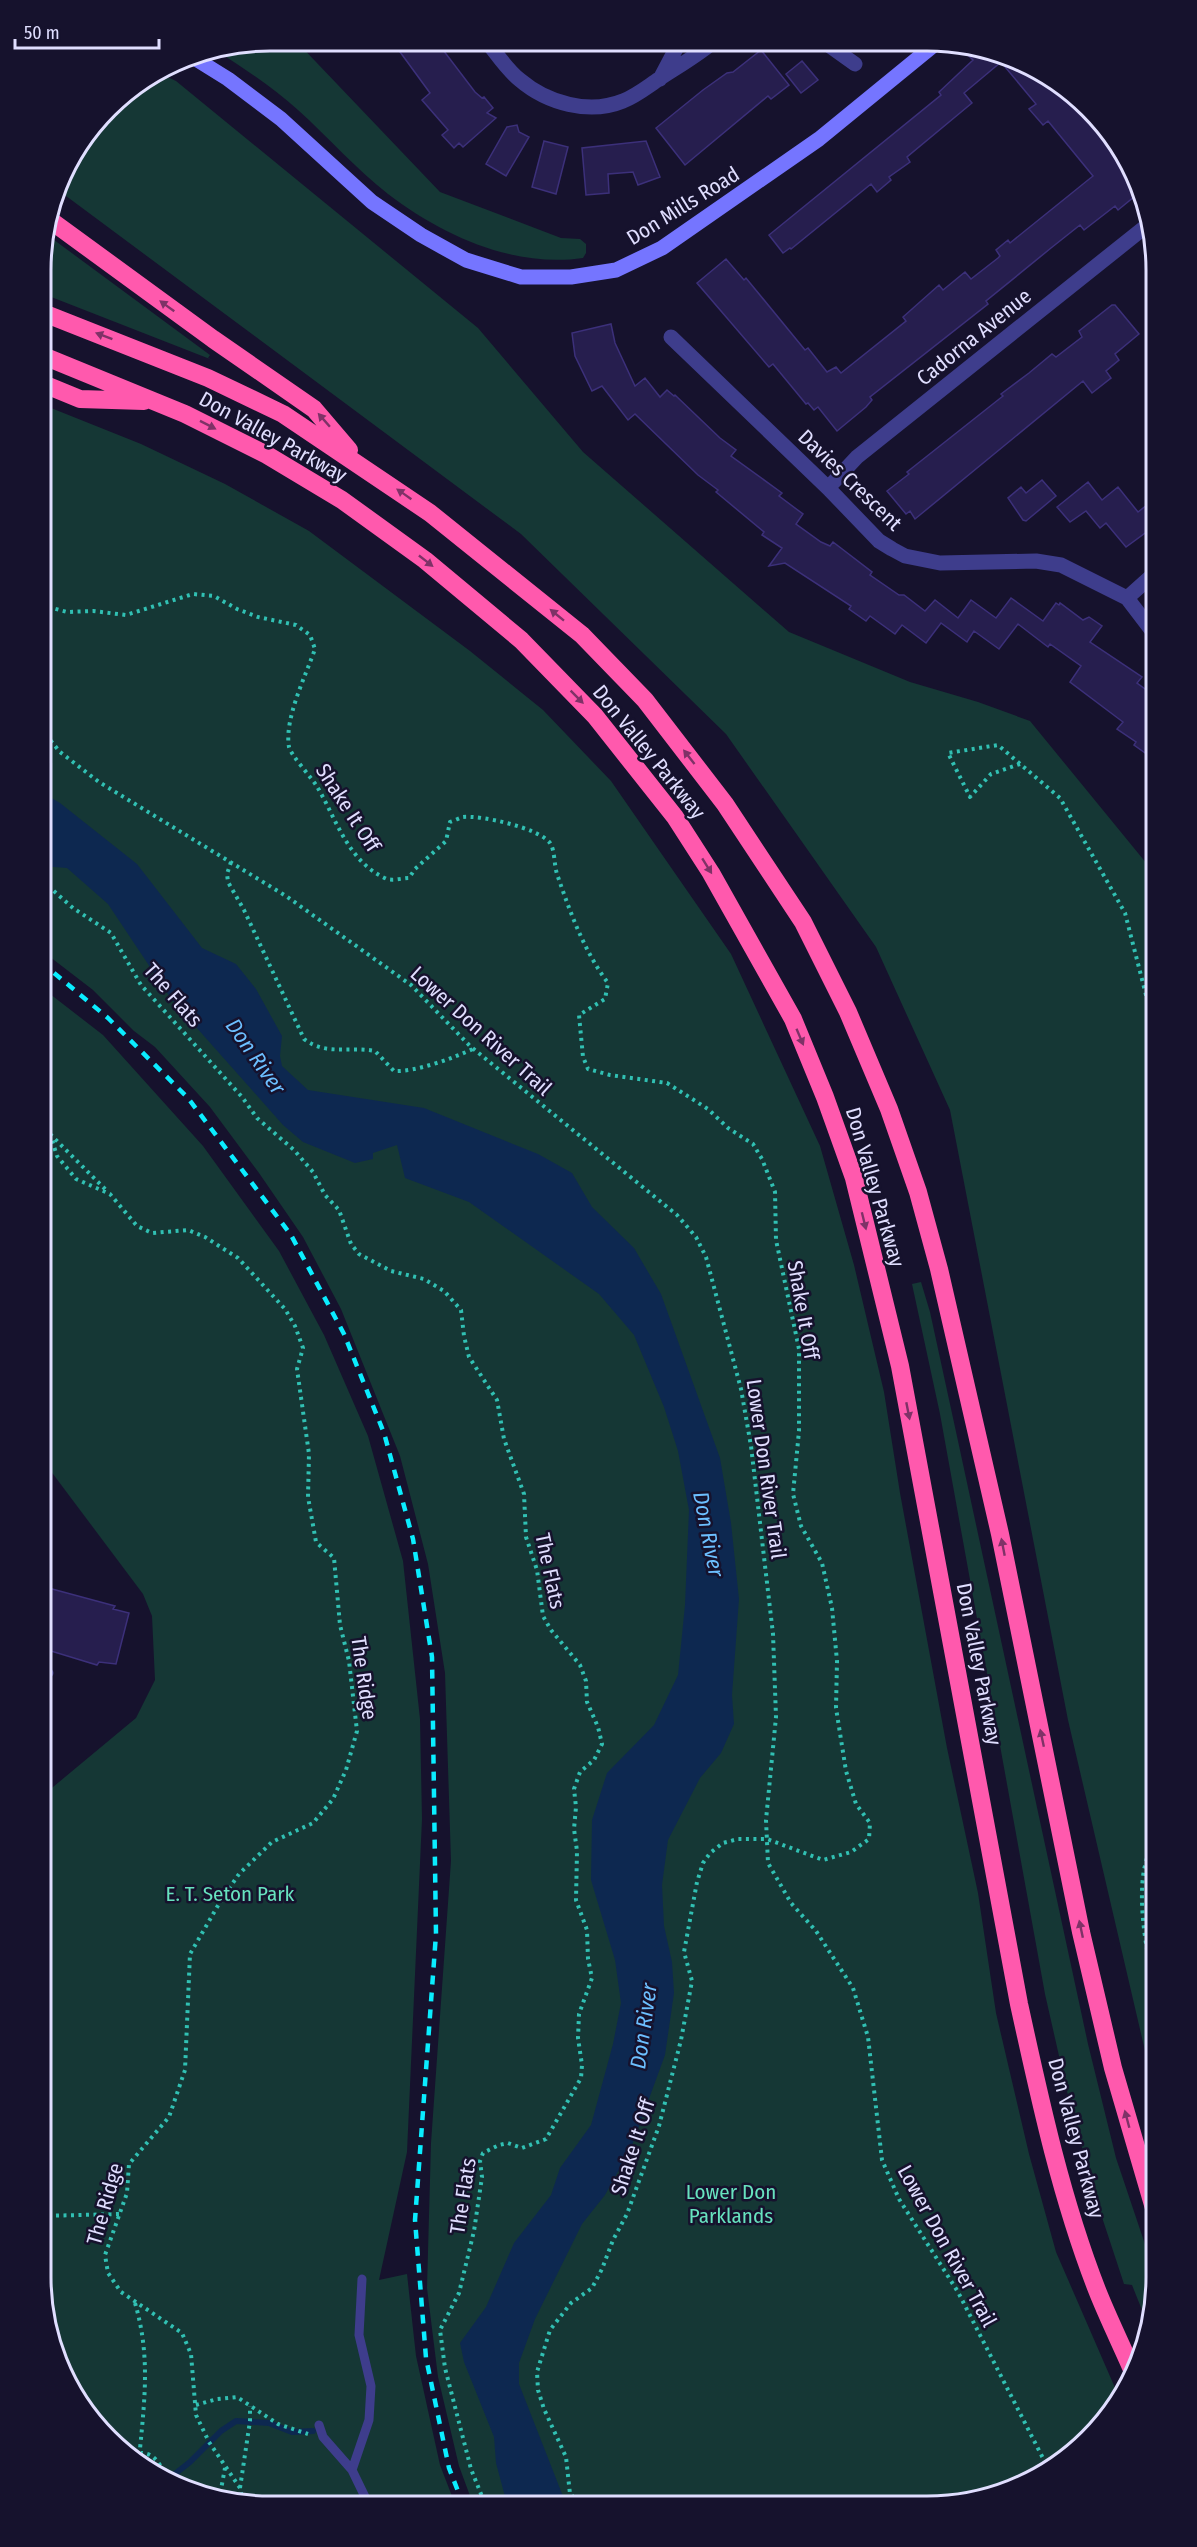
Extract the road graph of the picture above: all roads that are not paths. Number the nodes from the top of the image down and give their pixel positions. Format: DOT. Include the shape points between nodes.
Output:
graph roads {
  1 [pos="495,51"];
  2 [pos="675,51"];
  3 [pos="702,51"];
  4 [pos="837,51"];
  5 [pos="926,51"];
  6 [pos="201,62"];
  7 [pos="855,64"];
  8 [pos="660,79"];
  9 [pos="56,224"];
  10 [pos="1142,229"];
  11 [pos="51,316"];
  12 [pos="671,337"];
  13 [pos="51,359"];
  14 [pos="51,387"];
  15 [pos="154,401"];
  16 [pos="362,465"];
  17 [pos="828,488"];
  18 [pos="1146,581"];
  19 [pos="1127,598"];
  20 [pos="1146,623"];
  21 [pos="1146,2181"];
  22 [pos="363,2279"];
  23 [pos="1129,2362"];
  24 [pos="319,2425"];
  25 [pos="352,2470"];
  26 [pos="365,2496"];
  1 -- 8 [label="street" via="520,80 547,98 567,105 623,101"];
  2 -- 8 [label="street"];
  3 -- 8 [label="street"];
  4 -- 7 [label="street"];
  5 -- 6 [label="main road, Don Mills Road" via="819,139 662,248 616,270 571,277 521,277 466,260 421,235 372,202 281,119"];
  16 -- 9 [label="highway, one-way" via="314,409"];
  10 -- 17 [label="street, Cadorna Avenue" via="857,457"];
  16 -- 11 [label="highway, Don Valley Parkway, one-way" via="283,414 230,388"];
  12 -- 17 [label="street, Davies Crescent"];
  13 -- 15 [label="highway, Don Valley Parkway"];
  14 -- 15 [label="highway" via="80,399"];
  15 -- 23 [label="highway, Don Valley Parkway, one-way" via="267,455 342,500 425,560 521,640 596,716 675,817 743,927 793,1019 854,1178 900,1366 1039,2098 1097,2289"];
  21 -- 16 [label="highway, Don Valley Parkway, one-way" via="1113,2068 1081,1932 1000,1534 939,1269 900,1140 848,1012 803,921 765,861 645,700 582,635 430,513"];
  17 -- 19 [label="street, Davies Crescent" via="879,541 905,556 940,563 1036,561 1061,565"];
  18 -- 19 [label="street"];
  19 -- 20 [label="street, Davies Crescent"];
  22 -- 25 [label="lane" via="359,2336 371,2386 369,2420"];
  24 -- 25 [label="lane" via="323,2437"];
  25 -- 26 [label="lane"];
}
